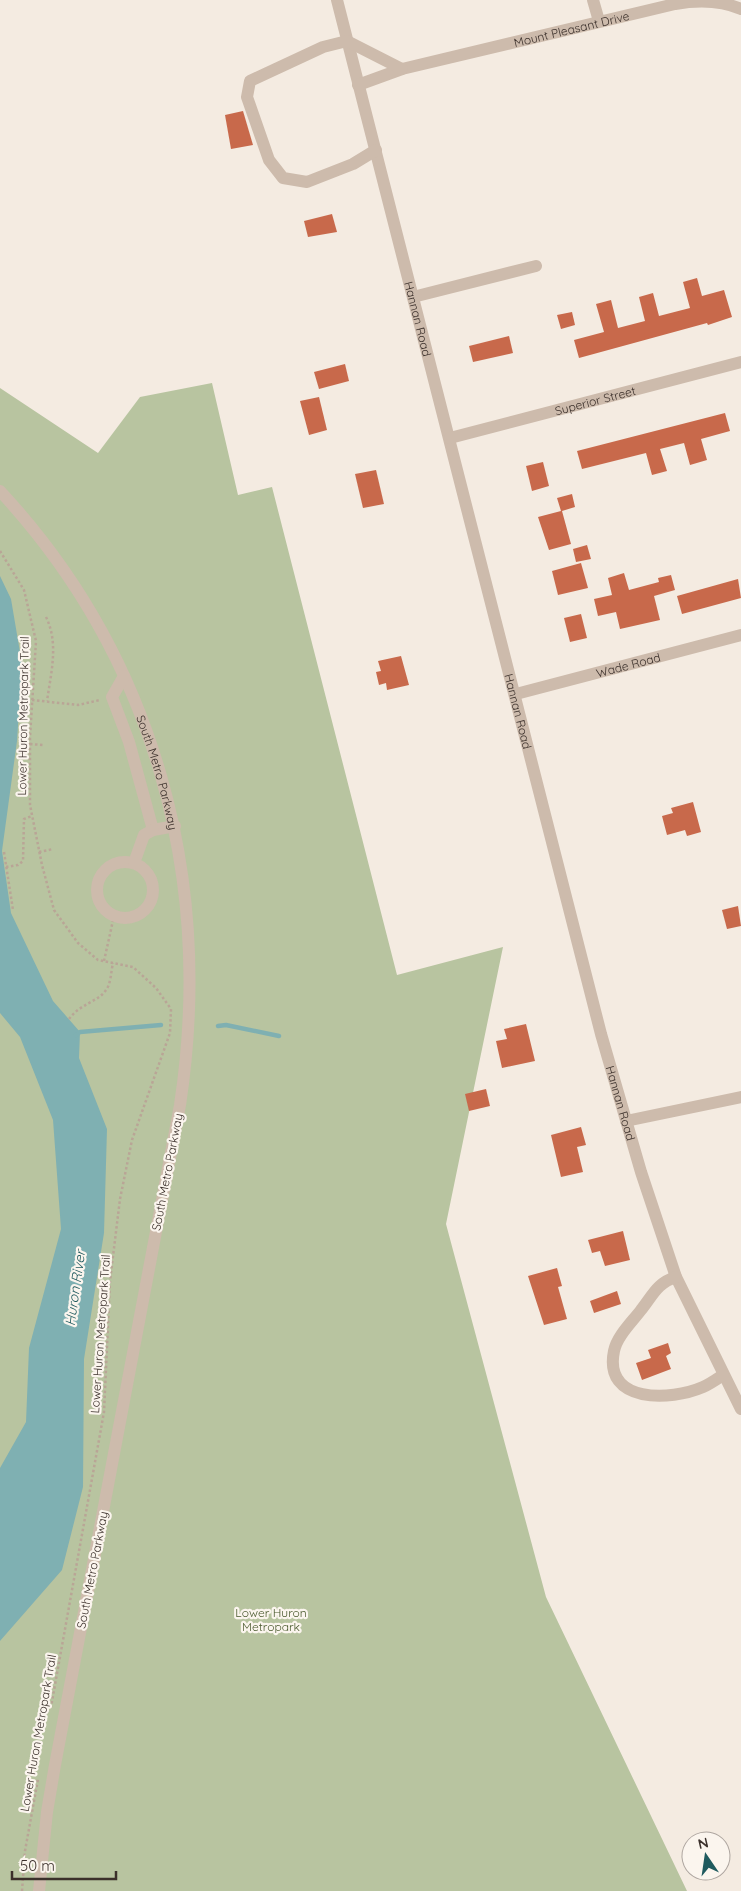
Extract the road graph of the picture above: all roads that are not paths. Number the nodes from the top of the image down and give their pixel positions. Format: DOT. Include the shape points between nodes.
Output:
graph roads {
  1 [pos="337,0"];
  2 [pos="593,0"];
  3 [pos="741,9"];
  4 [pos="599,21"];
  5 [pos="347,41"];
  6 [pos="402,69"];
  7 [pos="358,85"];
  8 [pos="376,150"];
  9 [pos="536,266"];
  10 [pos="413,297"];
  11 [pos="741,362"];
  12 [pos="450,438"];
  13 [pos="0,491"];
  14 [pos="741,636"];
  15 [pos="124,676"];
  16 [pos="516,694"];
  17 [pos="175,826"];
  18 [pos="153,830"];
  19 [pos="134,863"];
  20 [pos="741,1097"];
  21 [pos="626,1122"];
  22 [pos="676,1277"];
  23 [pos="723,1376"];
  24 [pos="741,1409"];
  25 [pos="39,1891"];
  1 -- 5 [label="street, Hannan Road"];
  2 -- 4 [label="street"];
  3 -- 4 [label="street, Mount Pleasant Drive" via="724,2 696,0"];
  4 -- 6 [label="street, Mount Pleasant Drive"];
  5 -- 6 [label="street"];
  5 -- 7 [label="street, Hannan Road"];
  5 -- 8 [label="street" via="323,47 250,81 247,97 269,160 283,178 307,182 354,164"];
  6 -- 7 [label="street, Mount Pleasant Drive"];
  7 -- 8 [label="street, Hannan Road"];
  8 -- 10 [label="street, Hannan Road"];
  9 -- 10 [label="street"];
  10 -- 12 [label="street, Hannan Road"];
  11 -- 12 [label="street, Superior Street"];
  12 -- 16 [label="street, Hannan Road"];
  13 -- 15 [label="street, South Metro Parkway" via="61,567 94,618"];
  14 -- 16 [label="street, Wade Road"];
  15 -- 17 [label="street, South Metro Parkway" via="154,751"];
  15 -- 18 [label="street" via="112,697 129,742"];
  16 -- 21 [label="street, Hannan Road"];
  17 -- 18 [label="street"];
  17 -- 25 [label="street, South Metro Parkway" via="185,884 191,964 186,1065 55,1765"];
  18 -- 19 [label="street" via="144,835"];
  19 -- 19 [label="street" via="147,871 152,879 153,899 142,914 124,919 114,916 102,906 98,898 98,880 110,866 119,862"];
  20 -- 21 [label="street"];
  21 -- 22 [label="street, Hannan Road"];
  22 -- 23 [label="street, Hannan Road"];
  22 -- 23 [label="street" via="662,1281 621,1336 614,1350 613,1367 617,1381 624,1389 657,1395 703,1387"];
  23 -- 24 [label="street, Hannan Road"];
}
